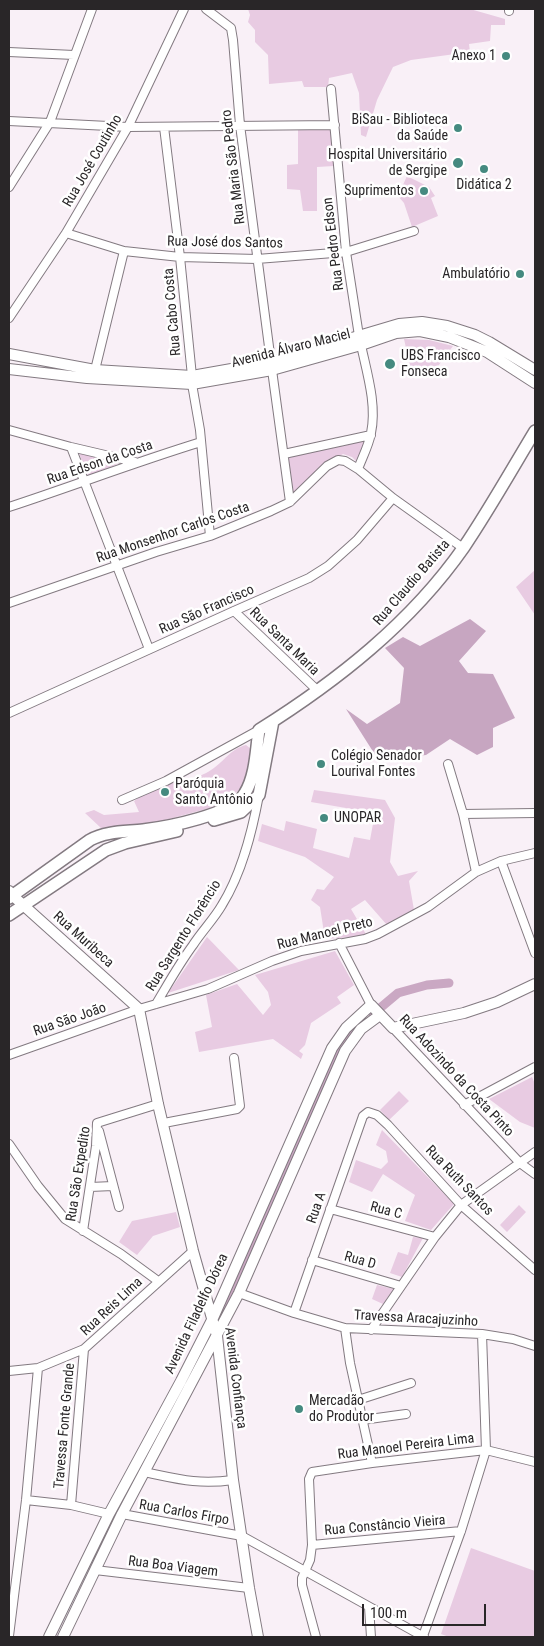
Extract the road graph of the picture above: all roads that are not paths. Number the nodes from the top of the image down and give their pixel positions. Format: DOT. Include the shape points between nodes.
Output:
graph roads {
  1 [pos="92,9"];
  2 [pos="184,9"];
  3 [pos="206,9"];
  4 [pos="9,52"];
  5 [pos="74,55"];
  6 [pos="331,90"];
  7 [pos="9,121"];
  8 [pos="50,122"];
  9 [pos="240,125"];
  10 [pos="334,125"];
  11 [pos="128,127"];
  12 [pos="164,127"];
  13 [pos="9,187"];
  14 [pos="414,231"];
  15 [pos="66,232"];
  16 [pos="124,251"];
  17 [pos="346,252"];
  18 [pos="180,257"];
  19 [pos="257,259"];
  20 [pos="9,318"];
  21 [pos="380,334"];
  22 [pos="360,341"];
  23 [pos="9,354"];
  24 [pos="271,366"];
  25 [pos="9,369"];
  26 [pos="95,370"];
  27 [pos="535,370"];
  28 [pos="192,380"];
  29 [pos="535,383"];
  30 [pos="9,430"];
  31 [pos="535,431"];
  32 [pos="371,435"];
  33 [pos="201,442"];
  34 [pos="71,447"];
  35 [pos="284,454"];
  36 [pos="136,462"];
  37 [pos="358,469"];
  38 [pos="84,482"];
  39 [pos="393,498"];
  40 [pos="290,502"];
  41 [pos="9,507"];
  42 [pos="210,536"];
  43 [pos="463,548"];
  44 [pos="116,566"];
  45 [pos="9,603"];
  46 [pos="234,611"];
  47 [pos="149,649"];
  48 [pos="318,691"];
  49 [pos="9,713"];
  50 [pos="273,721"];
  51 [pos="259,730"];
  52 [pos="448,764"];
  53 [pos="259,795"];
  54 [pos="122,800"];
  55 [pos="535,813"];
  56 [pos="463,814"];
  57 [pos="535,853"];
  58 [pos="501,861"];
  59 [pos="476,872"];
  60 [pos="10,894"];
  61 [pos="23,904"];
  62 [pos="9,915"];
  63 [pos="339,943"];
  64 [pos="535,953"];
  65 [pos="535,984"];
  66 [pos="156,1004"];
  67 [pos="140,1009"];
  68 [pos="375,1010"];
  69 [pos="393,1028"];
  70 [pos="9,1055"];
  71 [pos="234,1058"];
  72 [pos="535,1067"];
  73 [pos="158,1104"];
  74 [pos="464,1105"];
  75 [pos="366,1112"];
  76 [pos="97,1123"];
  77 [pos="164,1123"];
  78 [pos="9,1144"];
  79 [pos="535,1152"];
  80 [pos="520,1164"];
  81 [pos="535,1174"];
  82 [pos="113,1186"];
  83 [pos="90,1187"];
  84 [pos="461,1204"];
  85 [pos="119,1207"];
  86 [pos="330,1209"];
  87 [pos="83,1231"];
  88 [pos="435,1237"];
  89 [pos="193,1251"];
  90 [pos="312,1260"];
  91 [pos="535,1270"];
  92 [pos="158,1281"];
  93 [pos="401,1286"];
  94 [pos="239,1293"];
  95 [pos="294,1313"];
  96 [pos="213,1318"];
  97 [pos="345,1328"];
  98 [pos="371,1330"];
  99 [pos="482,1334"];
  100 [pos="217,1335"];
  101 [pos="535,1346"];
  102 [pos="84,1349"];
  103 [pos="38,1368"];
  104 [pos="9,1371"];
  105 [pos="410,1383"];
  106 [pos="358,1400"];
  107 [pos="406,1414"];
  108 [pos="362,1420"];
  109 [pos="486,1450"];
  110 [pos="535,1462"];
  111 [pos="372,1463"];
  112 [pos="144,1472"];
  113 [pos="233,1480"];
  114 [pos="26,1500"];
  115 [pos="71,1505"];
  116 [pos="109,1514"];
  117 [pos="122,1514"];
  118 [pos="461,1532"];
  119 [pos="242,1536"];
  120 [pos="312,1545"];
  121 [pos="13,1569"];
  122 [pos="95,1570"];
  123 [pos="306,1571"];
  124 [pos="249,1588"];
  125 [pos="369,1607"];
  126 [pos="9,1636"];
  127 [pos="49,1637"];
  128 [pos="63,1637"];
  129 [pos="258,1637"];
  130 [pos="316,1637"];
  131 [pos="371,1637"];
  132 [pos="423,1637"];
  1 -- 5 [label="street"];
  2 -- 11 [label="street, Rua José Coutinho"];
  3 -- 9 [label="street, Rua Maria São Pedro" via="231,28"];
  4 -- 5 [label="street"];
  5 -- 8 [label="street"];
  6 -- 10 [label="street, Rua Pedro Edson"];
  7 -- 8 [label="street"];
  8 -- 11 [label="street"];
  8 -- 13 [label="street"];
  9 -- 10 [label="street"];
  9 -- 12 [label="street"];
  9 -- 19 [label="street, Rua Maria São Pedro"];
  10 -- 17 [label="street, Rua Pedro Edson"];
  11 -- 12 [label="street"];
  11 -- 15 [label="street, Rua José Coutinho"];
  12 -- 18 [label="street, Rua Cabo Costa"];
  14 -- 17 [label="street, Rua José dos Santos"];
  15 -- 16 [label="street, Rua José dos Santos"];
  15 -- 20 [label="street, Rua José Coutinho"];
  16 -- 18 [label="street, Rua José dos Santos"];
  16 -- 26 [label="street"];
  17 -- 19 [label="street, Rua José dos Santos"];
  17 -- 22 [label="street, Rua Pedro Edson"];
  18 -- 19 [label="street, Rua José dos Santos"];
  18 -- 28 [label="street, Rua Cabo Costa"];
  19 -- 24 [label="street, Rua Maria São Pedro"];
  21 -- 22 [label="street, Avenida Álvaro Maciel"];
  21 -- 27 [label="street, Avenida Álvaro Maciel" via="399,324 413,322 447,326 489,342"];
  21 -- 29 [label="street, Avenida Álvaro Maciel" via="420,331 449,337 487,352"];
  22 -- 24 [label="street, Avenida Álvaro Maciel"];
  22 -- 32 [label="street, Rua Pedro Edson" via="373,412"];
  23 -- 26 [label="street, Avenida Álvaro Maciel"];
  24 -- 28 [label="street, Avenida Álvaro Maciel"];
  24 -- 35 [label="street, Rua Maria São Pedro"];
  25 -- 28 [label="street, Avenida Álvaro Maciel" via="87,378"];
  26 -- 28 [label="street, Avenida Álvaro Maciel"];
  28 -- 33 [label="street, Rua Cabo Costa"];
  30 -- 34 [label="street"];
  31 -- 43 [label="main road, Rua Claudio Batista"];
  32 -- 35 [label="street"];
  32 -- 37 [label="street, Rua Pedro Edson"];
  33 -- 36 [label="street, Rua Edson da Costa"];
  33 -- 42 [label="street, Rua Cabo Costa"];
  34 -- 36 [label="street"];
  34 -- 38 [label="street"];
  35 -- 40 [label="street, Rua Maria São Pedro"];
  36 -- 38 [label="street, Rua Edson da Costa"];
  37 -- 39 [label="street"];
  37 -- 40 [label="street, Rua Monsenhor Carlos Costa" via="342,460 332,462"];
  38 -- 41 [label="street, Rua Edson da Costa"];
  38 -- 44 [label="street"];
  39 -- 43 [label="street"];
  39 -- 46 [label="street, Rua São Francisco" via="357,540 328,566 296,585"];
  40 -- 42 [label="street, Rua Monsenhor Carlos Costa"];
  42 -- 44 [label="street, Rua Monsenhor Carlos Costa"];
  43 -- 48 [label="main road, Rua Claudio Batista" via="395,628"];
  44 -- 45 [label="street, Rua Monsenhor Carlos Costa"];
  44 -- 47 [label="street"];
  46 -- 47 [label="street, Rua São Francisco"];
  46 -- 48 [label="street, Rua Santa Maria"];
  47 -- 49 [label="street, Rua São Francisco"];
  48 -- 50 [label="main road, Rua Claudio Batista"];
  50 -- 51 [label="main road, Rua Claudio Batista"];
  50 -- 53 [label="main road"];
  51 -- 54 [label="street" via="166,781"];
  51 -- 60 [label="main road" via="252,775 245,794 237,803 220,812 158,828 102,835"];
  52 -- 56 [label="street"];
  53 -- 61 [label="main road" via="244,810 233,815 106,850"];
  53 -- 66 [label="street, Rua Sargento Florêncio" via="244,854 230,891"];
  55 -- 56 [label="street"];
  56 -- 59 [label="street"];
  57 -- 58 [label="street, Rua Manoel Preto"];
  58 -- 59 [label="street, Rua Manoel Preto"];
  58 -- 64 [label="street"];
  59 -- 63 [label="street, Rua Manoel Preto" via="401,923 365,939"];
  60 -- 61 [label="street, Rua Muribeca"];
  61 -- 62 [label="main road"];
  61 -- 67 [label="street, Rua Muribeca"];
  63 -- 66 [label="street, Rua Manoel Preto" via="285,956 208,989"];
  63 -- 68 [label="street"];
  65 -- 69 [label="street" via="471,1011"];
  66 -- 67 [label="street, Rua Manoel Preto"];
  67 -- 70 [label="street, Rua São João"];
  67 -- 73 [label="street, Avenida Confiança"];
  68 -- 69 [label="street, Rua Adozindo da Costa Pinto"];
  68 -- 94 [label="street, Avenida Filadelfo Dórea" via="345,1051"];
  68 -- 96 [label="street, Avenida Filadelfo Dórea" via="346,1028 332,1048"];
  69 -- 74 [label="street, Rua Adozindo da Costa Pinto"];
  71 -- 77 [label="street" via="240,1106 237,1109"];
  72 -- 74 [label="street"];
  73 -- 76 [label="street, Rua São Expedito"];
  73 -- 77 [label="street, Avenida Confiança"];
  74 -- 80 [label="street, Rua Adozindo da Costa Pinto"];
  75 -- 84 [label="street, Rua Ruth Santos" via="374,1112 388,1125"];
  75 -- 86 [label="street, Rua A"];
  76 -- 82 [label="street"];
  76 -- 83 [label="street, Rua São Expedito"];
  77 -- 89 [label="street, Avenida Confiança"];
  78 -- 87 [label="street" via="53,1206"];
  79 -- 80 [label="street"];
  80 -- 81 [label="street, Rua Adozindo da Costa Pinto"];
  80 -- 84 [label="street"];
  82 -- 83 [label="street"];
  82 -- 85 [label="street"];
  83 -- 87 [label="street, Rua São Expedito"];
  84 -- 88 [label="street"];
  84 -- 91 [label="street, Rua Ruth Santos"];
  86 -- 88 [label="street, Rua C"];
  86 -- 90 [label="street, Rua A"];
  87 -- 92 [label="street"];
  88 -- 93 [label="street"];
  89 -- 92 [label="street, Rua Reis Lima"];
  89 -- 96 [label="street, Avenida Confiança"];
  90 -- 93 [label="street, Rua D"];
  90 -- 95 [label="street, Rua A"];
  92 -- 102 [label="street, Rua Reis Lima"];
  93 -- 98 [label="street"];
  94 -- 95 [label="street, Travessa Aracajuzinho"];
  94 -- 100 [label="street, Avenida Filadelfo Dórea"];
  95 -- 97 [label="street, Travessa Aracajuzinho"];
  96 -- 100 [label="street, Avenida Confiança"];
  96 -- 116 [label="street, Avenida Filadelfo Dórea"];
  97 -- 98 [label="street, Travessa Aracajuzinho"];
  97 -- 106 [label="street"];
  98 -- 99 [label="street, Travessa Aracajuzinho"];
  99 -- 101 [label="street, Travessa Aracajuzinho"];
  99 -- 109 [label="street"];
  100 -- 112 [label="street, Avenida Filadelfo Dórea"];
  100 -- 113 [label="street, Avenida Confiança"];
  102 -- 103 [label="street, Rua Reis Lima"];
  102 -- 115 [label="street, Travessa Fonte Grande"];
  103 -- 104 [label="street, Rua Reis Lima"];
  103 -- 114 [label="street"];
  105 -- 106 [label="street"];
  106 -- 108 [label="street"];
  107 -- 108 [label="street"];
  108 -- 111 [label="street"];
  109 -- 110 [label="street, Rua Manoel Pereira Lima"];
  109 -- 111 [label="street, Rua Manoel Pereira Lima"];
  109 -- 118 [label="street"];
  111 -- 120 [label="street, Rua Manoel Pereira Lima" via="312,1472"];
  112 -- 113 [label="street" via="190,1482"];
  112 -- 117 [label="street, Avenida Filadelfo Dórea"];
  113 -- 119 [label="street, Avenida Confiança"];
  114 -- 115 [label="street"];
  114 -- 121 [label="street"];
  115 -- 116 [label="street"];
  116 -- 127 [label="street, Avenida Filadelfo Dórea"];
  117 -- 119 [label="street, Rua Carlos Firpo"];
  117 -- 122 [label="street, Avenida Filadelfo Dórea"];
  118 -- 120 [label="street, Rua Constâncio Vieira"];
  118 -- 132 [label="street"];
  119 -- 123 [label="street, Rua Carlos Firpo"];
  119 -- 124 [label="street, Avenida Confiança"];
  120 -- 123 [label="street"];
  121 -- 126 [label="street"];
  122 -- 124 [label="street, Rua Boa Viagem"];
  122 -- 128 [label="street, Avenida Filadelfo Dórea"];
  123 -- 125 [label="street, Rua Carlos Firpo"];
  123 -- 130 [label="street" via="302,1585"];
  124 -- 129 [label="street, Avenida Confiança"];
  125 -- 131 [label="street"];
  125 -- 132 [label="street, Rua Carlos Firpo"];
}
